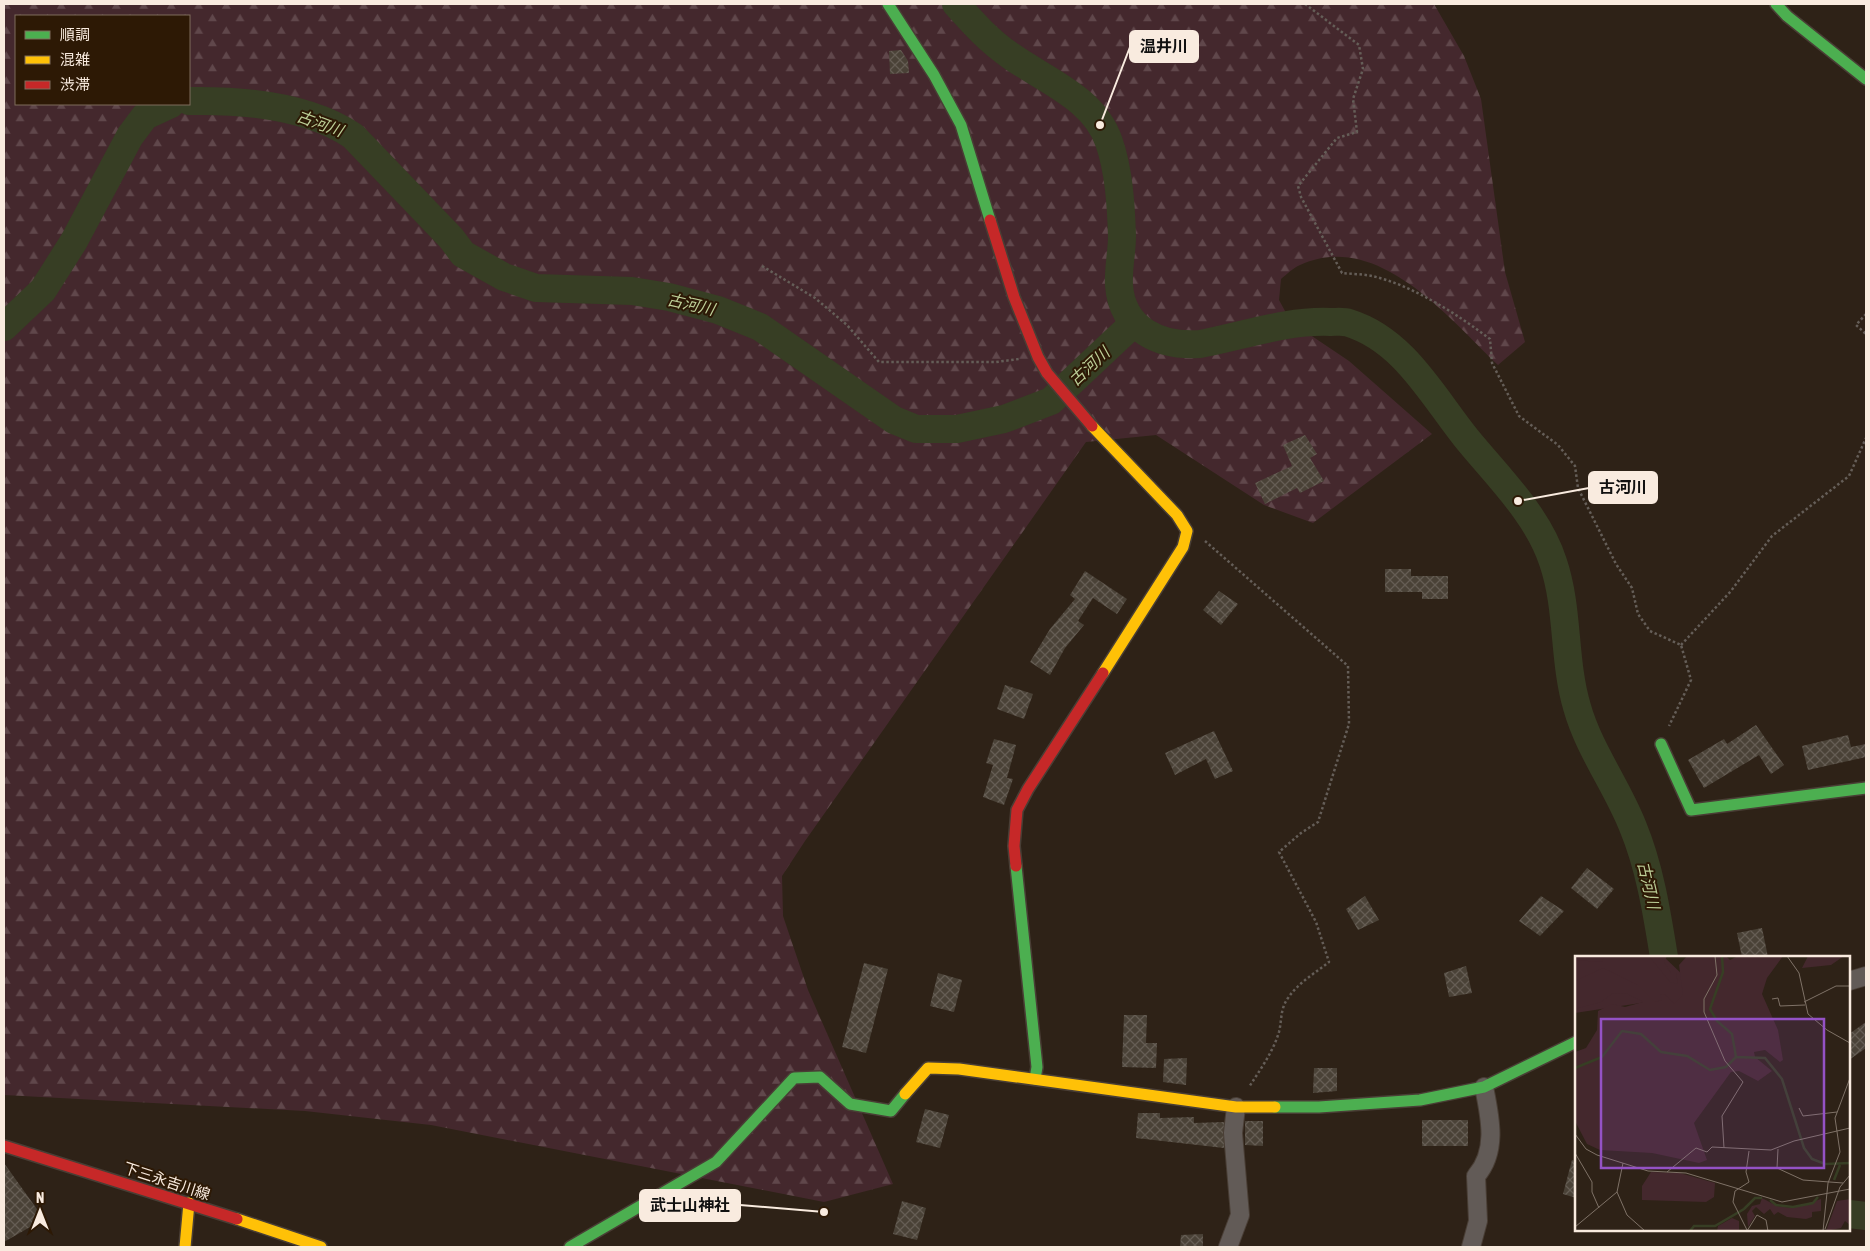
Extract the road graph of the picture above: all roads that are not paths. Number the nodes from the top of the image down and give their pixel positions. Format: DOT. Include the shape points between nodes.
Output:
graph roads {
  1 [pos="888,4"];
  2 [pos="1776,4"];
  3 [pos="1866,79"];
  4 [pos="1661,744"];
  5 [pos="1866,788"];
  6 [pos="1866,976"];
  7 [pos="1850,981"];
  8 [pos="1575,1042"];
  9 [pos="1034,1079"];
  10 [pos="1484,1087"];
  11 [pos="1236,1107"];
  12 [pos="4,1146"];
  13 [pos="189,1203"];
  14 [pos="185,1247"];
  15 [pos="320,1247"];
  16 [pos="570,1247"];
  17 [pos="1228,1247"];
  18 [pos="1471,1247"];
  1 -- 9 [label="street" via="934,75 961,125 1014,297 1047,373 1108,444 1177,515 1187,531 1182,547 1017,810 1014,846 1037,1067"];
  2 -- 3 [label="street"];
  4 -- 5 [label="street" via="1691,810"];
  6 -- 7 [label="street"];
  8 -- 10 [label="street"];
  9 -- 11 [label="street"];
  9 -- 16 [label="street" via="928,1068 891,1111 850,1104 820,1077 794,1078 716,1162"];
  10 -- 11 [label="street" via="1420,1100 1319,1107"];
  10 -- 18 [label="street" via="1491,1121 1490,1148 1483,1168 1476,1176 1478,1221"];
  11 -- 17 [label="street" via="1233,1133 1240,1215"];
  12 -- 13 [label="street, 下三永吉川線"];
  13 -- 14 [label="street"];
  13 -- 15 [label="street, 下三永吉川線"];
}
